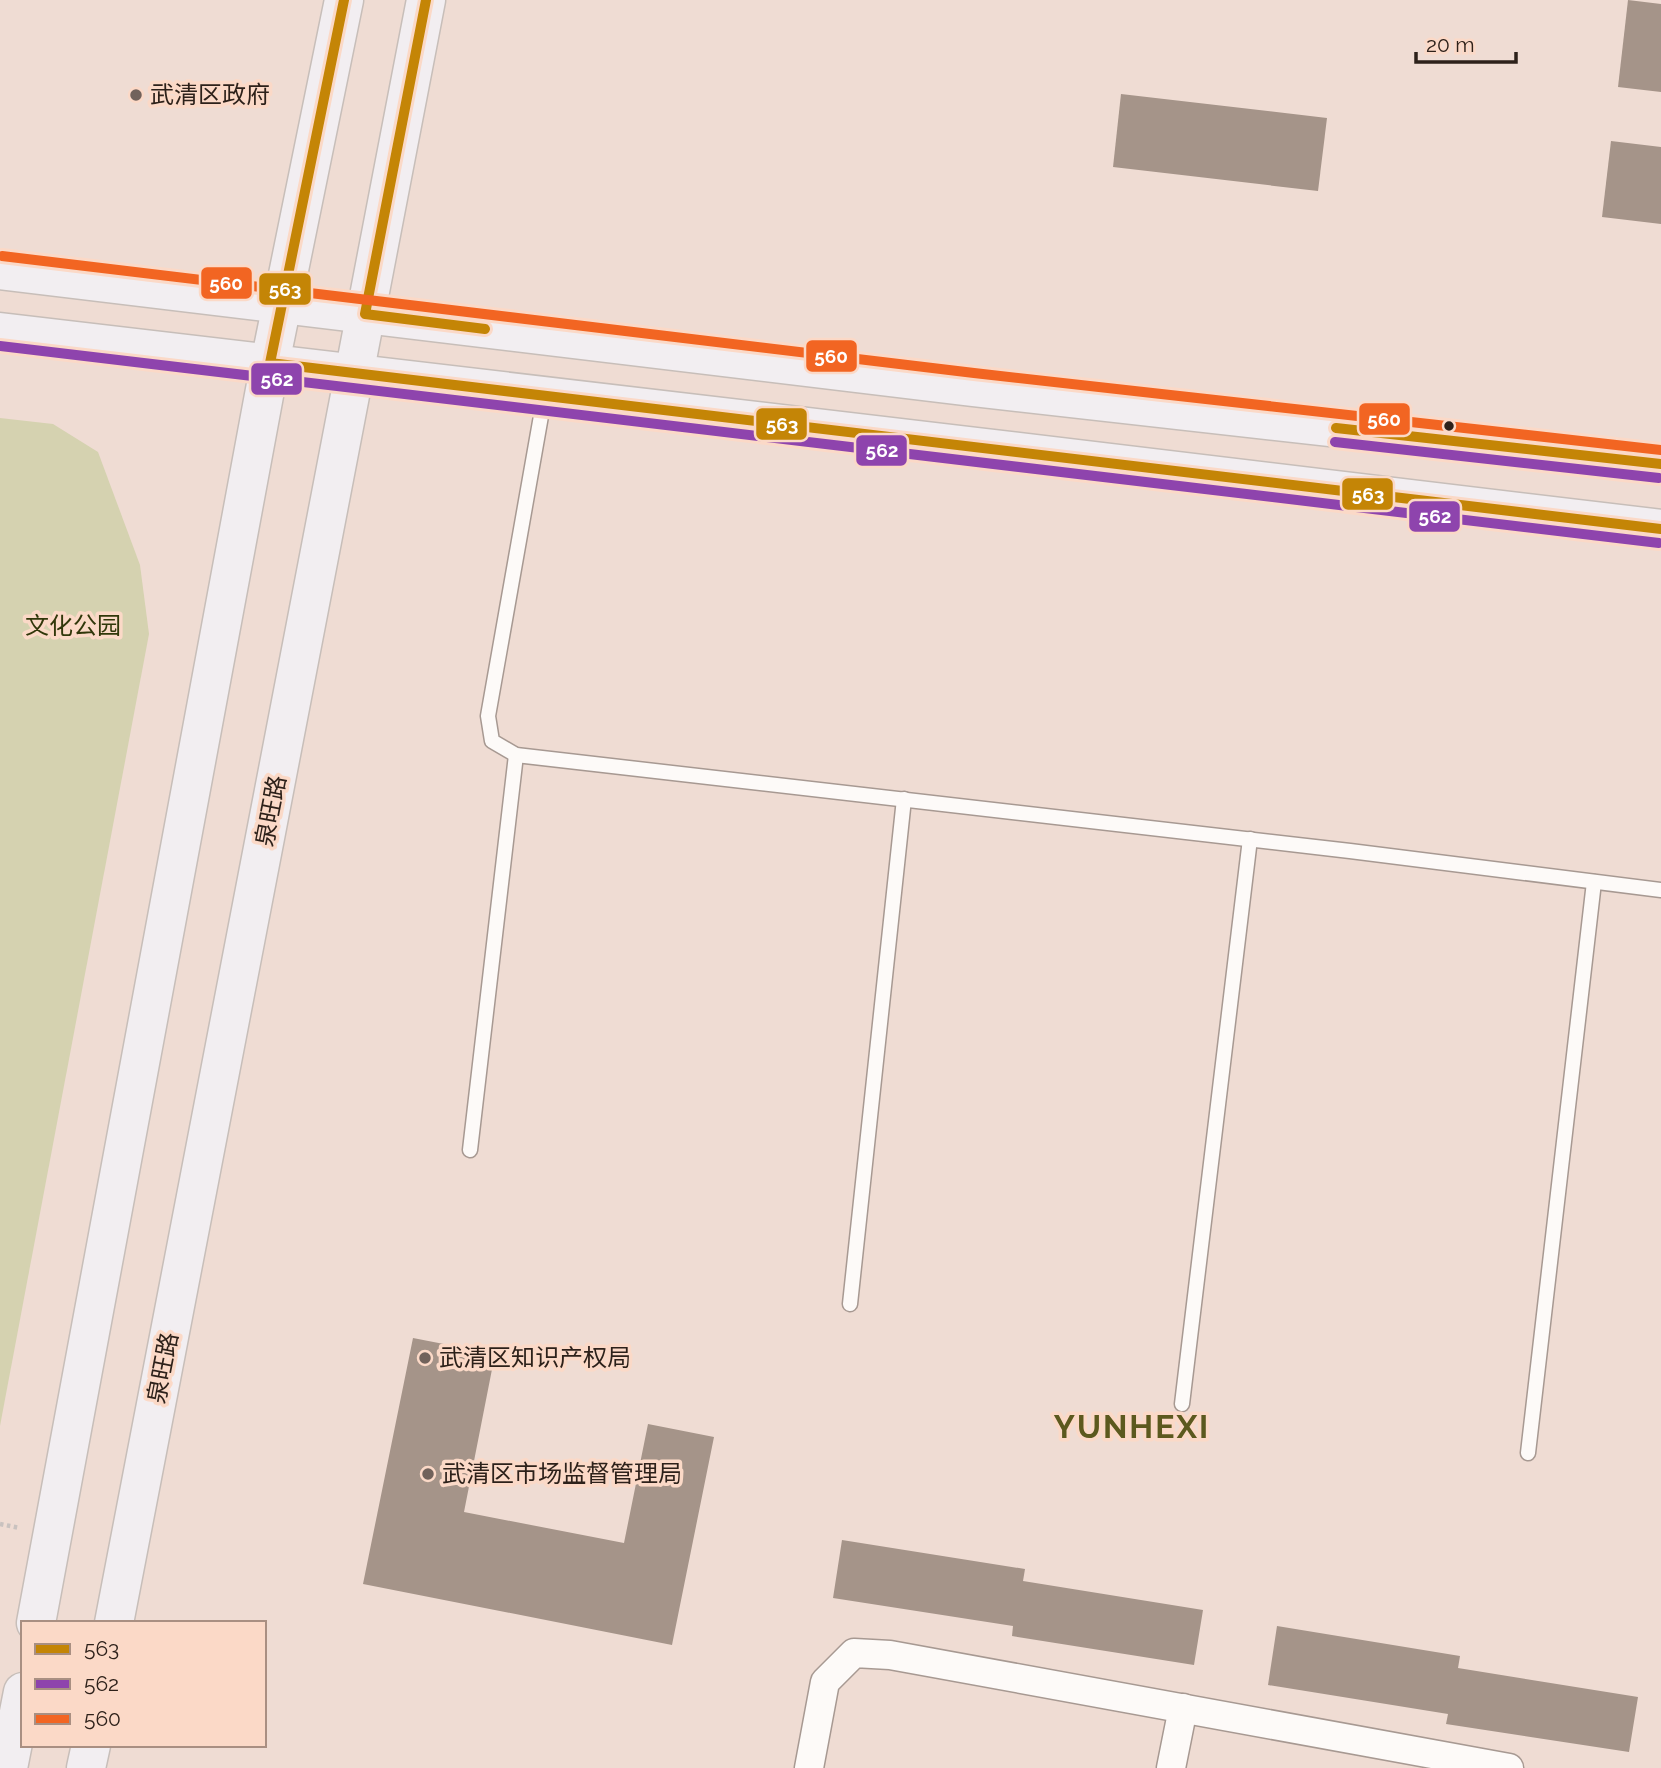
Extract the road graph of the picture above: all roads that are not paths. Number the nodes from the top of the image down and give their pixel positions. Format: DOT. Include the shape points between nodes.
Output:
graph roads {
  1 [pos="344,0"];
  2 [pos="426,0"];
  3 [pos="0,270"];
  4 [pos="282,304"];
  5 [pos="365,314"];
  6 [pos="0,332"];
  7 [pos="270,363"];
  8 [pos="355,374"];
  9 [pos="544,397"];
  10 [pos="1661,464"];
  11 [pos="1661,529"];
  12 [pos="516,755"];
  13 [pos="904,799"];
  14 [pos="1250,839"];
  15 [pos="1594,882"];
  16 [pos="1661,890"];
  17 [pos="470,1150"];
  18 [pos="850,1304"];
  19 [pos="1182,1405"];
  20 [pos="1528,1453"];
  21 [pos="36,1621"];
  22 [pos="114,1621"];
  23 [pos="21,1702"];
  24 [pos="1183,1708"];
  25 [pos="91,1747"];
  26 [pos="8,1768"];
  27 [pos="86,1768"];
  28 [pos="809,1768"];
  29 [pos="1171,1768"];
  30 [pos="1509,1768"];
  1 -- 4 [label="main road"];
  2 -- 5 [label="main road, 泉旺路"];
  3 -- 4 [label="main road"];
  4 -- 5 [label="main road"];
  4 -- 7 [label="main road"];
  5 -- 8 [label="main road, 泉旺路"];
  5 -- 10 [label="main road"];
  6 -- 7 [label="main road"];
  7 -- 8 [label="main road"];
  7 -- 21 [label="main road"];
  8 -- 9 [label="main road"];
  8 -- 22 [label="main road, 泉旺路"];
  9 -- 11 [label="main road"];
  9 -- 12 [label="lane" via="488,716 492,741"];
  12 -- 13 [label="lane"];
  12 -- 17 [label="lane"];
  13 -- 14 [label="lane"];
  13 -- 18 [label="lane"];
  14 -- 15 [label="lane"];
  14 -- 19 [label="lane"];
  15 -- 16 [label="lane"];
  15 -- 20 [label="lane"];
  23 -- 26 [label="main road"];
  24 -- 28 [label="street" via="890,1655 854,1653 825,1682"];
  24 -- 29 [label="street"];
  24 -- 30 [label="street"];
  25 -- 27 [label="main road"];
}
